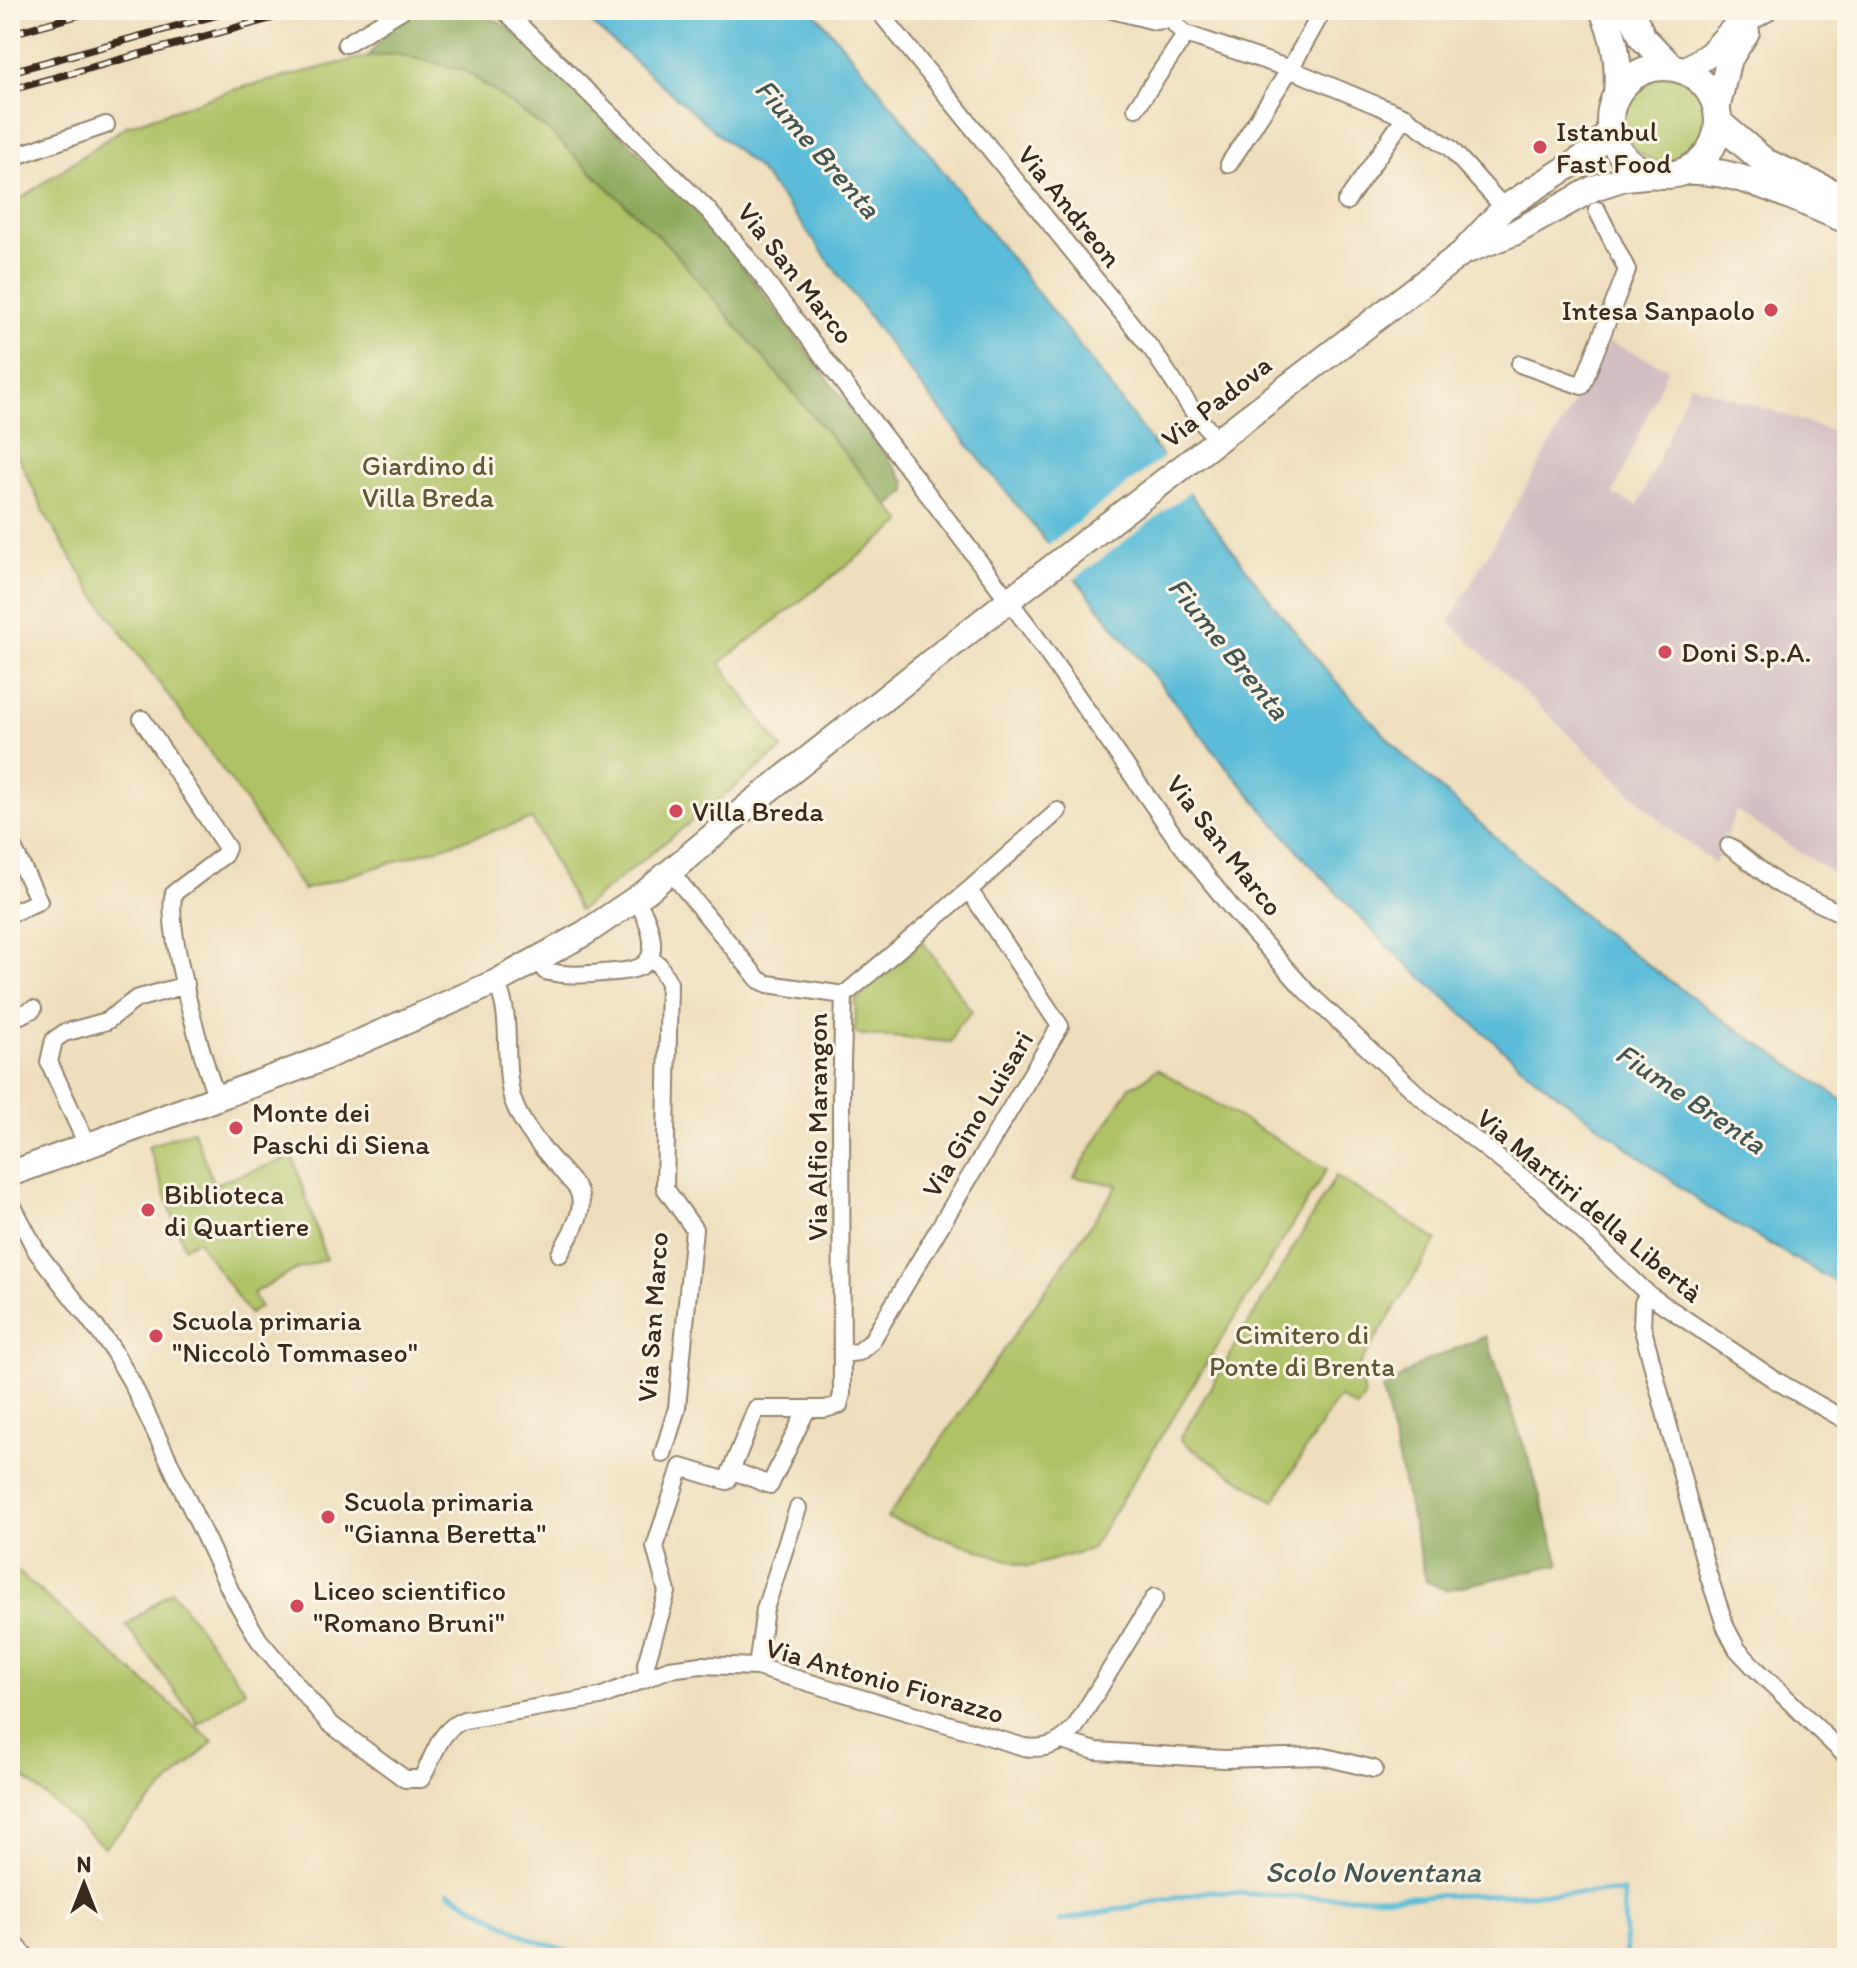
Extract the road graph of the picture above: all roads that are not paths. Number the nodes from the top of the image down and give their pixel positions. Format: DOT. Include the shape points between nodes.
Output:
graph roads {
  1 [pos="402,10"];
  2 [pos="504,10"];
  3 [pos="878,10"];
  4 [pos="1112,10"];
  5 [pos="1323,10"];
  6 [pos="1603,10"];
  7 [pos="1630,10"];
  8 [pos="1172,14"];
  9 [pos="1759,14"];
  10 [pos="1186,34"];
  11 [pos="346,44"];
  12 [pos="1290,69"];
  13 [pos="1677,69"];
  14 [pos="1617,93"];
  15 [pos="1136,108"];
  16 [pos="1718,116"];
  17 [pos="1405,117"];
  18 [pos="106,125"];
  19 [pos="1610,130"];
  20 [pos="10,158"];
  21 [pos="1229,164"];
  22 [pos="1685,171"];
  23 [pos="1656,175"];
  24 [pos="1847,199"];
  25 [pos="1346,202"];
  26 [pos="1504,208"];
  27 [pos="1597,210"];
  28 [pos="1847,220"];
  29 [pos="1462,253"];
  30 [pos="1520,364"];
  31 [pos="1207,441"];
  32 [pos="1009,600"];
  33 [pos="146,719"];
  34 [pos="1058,811"];
  35 [pos="11,845"];
  36 [pos="1729,846"];
  37 [pos="671,872"];
  38 [pos="969,890"];
  39 [pos="635,899"];
  40 [pos="10,914"];
  41 [pos="1847,916"];
  42 [pos="650,958"];
  43 [pos="538,959"];
  44 [pos="496,982"];
  45 [pos="186,985"];
  46 [pos="844,995"];
  47 [pos="33,1009"];
  48 [pos="10,1020"];
  49 [pos="217,1098"];
  50 [pos="1424,1100"];
  51 [pos="87,1145"];
  52 [pos="10,1174"];
  53 [pos="10,1201"];
  54 [pos="560,1254"];
  55 [pos="1648,1294"];
  56 [pos="842,1354"];
  57 [pos="807,1409"];
  58 [pos="1847,1421"];
  59 [pos="663,1454"];
  60 [pos="731,1470"];
  61 [pos="798,1508"];
  62 [pos="1155,1597"];
  63 [pos="757,1667"];
  64 [pos="647,1678"];
  65 [pos="1062,1741"];
  66 [pos="1847,1757"];
  67 [pos="1374,1769"];
  68 [pos="10,1938"];
  69 [pos="27,1958"];
  1 -- 11 [label="street"];
  2 -- 32 [label="street, Via San Marco" via="708,210"];
  3 -- 31 [label="street, Via Andreon" via="1153,351"];
  4 -- 8 [label="street" via="1155,21"];
  5 -- 12 [label="street"];
  6 -- 14 [label="main road" via="1615,46"];
  7 -- 13 [label="main road" via="1643,38"];
  8 -- 10 [label="street"];
  9 -- 13 [label="main road" via="1735,27 1710,54"];
  9 -- 16 [label="main road" via="1728,62"];
  10 -- 12 [label="street"];
  10 -- 15 [label="street"];
  12 -- 17 [label="street"];
  12 -- 21 [label="street"];
  13 -- 14 [label="main road" via="1640,72"];
  13 -- 16 [label="main road" via="1705,86"];
  14 -- 19 [label="main road"];
  16 -- 22 [label="main road" via="1708,154"];
  16 -- 24 [label="main road" via="1765,162"];
  17 -- 25 [label="street"];
  17 -- 26 [label="street" via="1450,148"];
  18 -- 20 [label="street"];
  19 -- 23 [label="main road" via="1626,160"];
  19 -- 26 [label="main road, Via Padova" via="1590,153"];
  22 -- 23 [label="main road, Via Padova"];
  22 -- 28 [label="main road, Via Padova" via="1733,176"];
  23 -- 29 [label="main road, Via Padova" via="1594,188 1514,233"];
  26 -- 29 [label="main road, Via Padova"];
  27 -- 30 [label="street" via="1627,270 1582,386"];
  29 -- 31 [label="main road, Via Padova"];
  31 -- 32 [label="main road, Via Padova"];
  32 -- 37 [label="main road"];
  32 -- 50 [label="street, Via San Marco" via="1230,906 1306,991"];
  33 -- 45 [label="street" via="227,848 174,893"];
  34 -- 38 [label="street"];
  35 -- 40 [label="street" via="39,901"];
  36 -- 41 [label="street" via="1780,885"];
  37 -- 39 [label="main road"];
  37 -- 46 [label="street, Via Alfio Marangon" via="759,980"];
  38 -- 46 [label="street"];
  38 -- 56 [label="street, Via Gino Luisari" via="1060,1026 871,1342 859,1352"];
  39 -- 42 [label="street, Via San Marco" via="646,916"];
  39 -- 43 [label="main road"];
  42 -- 43 [label="street" via="632,969 574,975 545,971"];
  42 -- 59 [label="street, Via San Marco" via="669,983 665,1188 694,1229 677,1408"];
  43 -- 44 [label="main road"];
  44 -- 49 [label="main road" via="312,1063"];
  44 -- 54 [label="street" via="506,1017 509,1087 516,1110 582,1200"];
  45 -- 49 [label="street" via="201,1055"];
  45 -- 51 [label="street" via="136,999 107,1021 54,1040 49,1062"];
  46 -- 56 [label="street, Via Alfio Marangon"];
  47 -- 48 [label="street"];
  49 -- 51 [label="main road"];
  50 -- 55 [label="street, Via Martiri della Libertà" via="1540,1191"];
  51 -- 52 [label="main road"];
  53 -- 64 [label="street, Via Antonio Fiorazzo" via="37,1252 111,1347 132,1383 259,1640 329,1723 405,1779 421,1779 452,1725 600,1697"];
  55 -- 58 [label="street, Via Martiri della Libertà" via="1775,1380"];
  55 -- 66 [label="street" via="1641,1315 1649,1358 1726,1628 1737,1649"];
  56 -- 57 [label="street, Via Alfio Marangon" via="839,1405"];
  57 -- 60 [label="street, Via Alfio Marangon" via="756,1409"];
  57 -- 60 [label="street" via="770,1485"];
  60 -- 64 [label="street" via="727,1481 681,1467 655,1547 667,1592 646,1664"];
  61 -- 63 [label="street" via="770,1588"];
  62 -- 65 [label="street"];
  63 -- 64 [label="street, Via Antonio Fiorazzo" via="701,1665"];
  63 -- 65 [label="street, Via Antonio Fiorazzo" via="1024,1747 1038,1749"];
  65 -- 67 [label="street, Via Antonio Fiorazzo" via="1110,1752 1224,1759 1321,1756"];
  68 -- 69 [label="street"];
}
